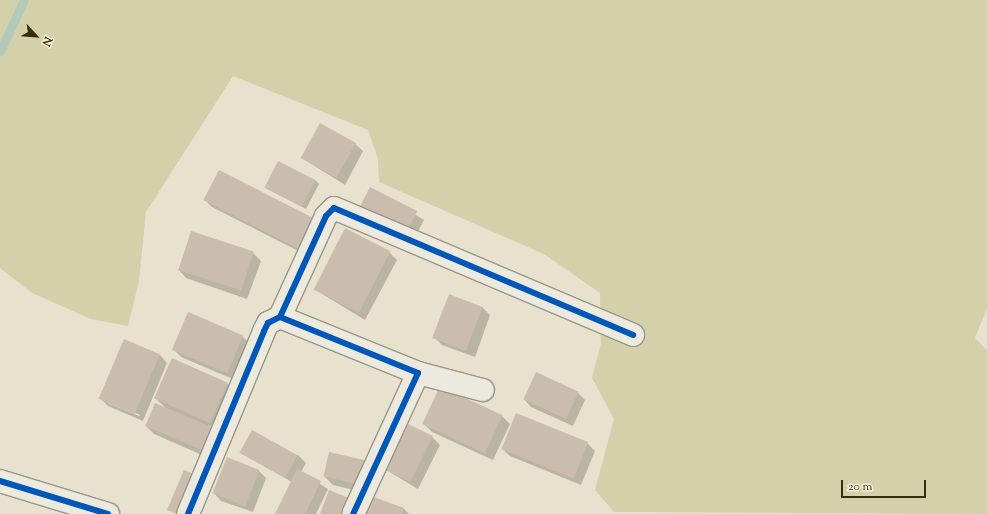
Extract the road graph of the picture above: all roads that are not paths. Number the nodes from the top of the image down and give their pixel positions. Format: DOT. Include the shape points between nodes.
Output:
graph roads {
  1 [pos="280,318"];
  2 [pos="633,335"];
  3 [pos="418,373"];
  4 [pos="483,390"];
  5 [pos="0,481"];
  6 [pos="108,514"];
  7 [pos="188,514"];
  8 [pos="353,514"];
  1 -- 2 [label="street" via="326,216 334,208"];
  1 -- 3 [label="street"];
  1 -- 7 [label="street" via="268,323 264,331"];
  3 -- 4 [label="street"];
  3 -- 8 [label="street"];
  5 -- 6 [label="street"];
}
